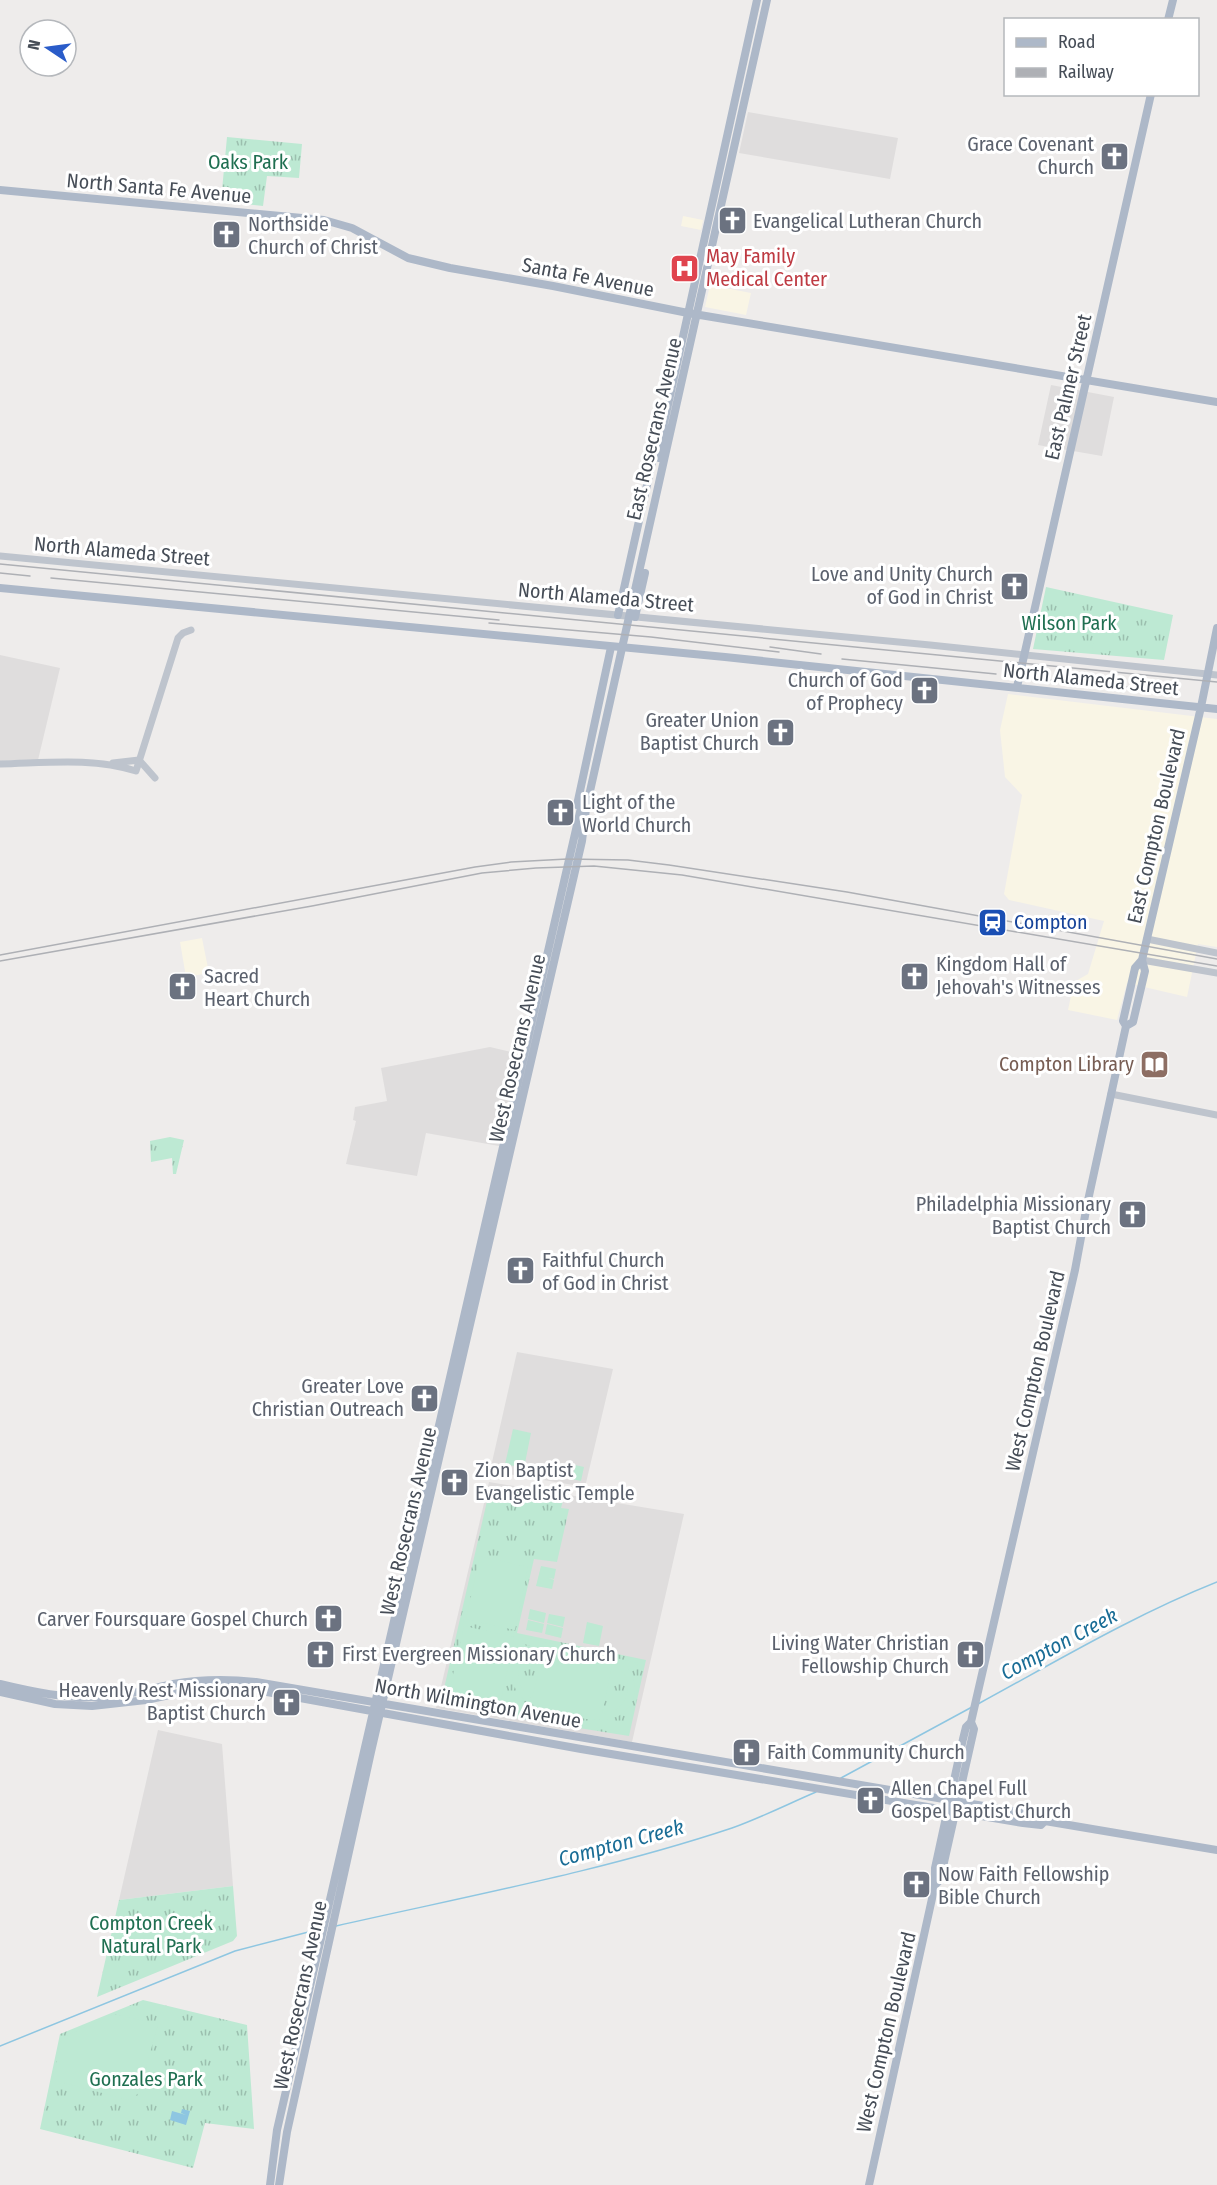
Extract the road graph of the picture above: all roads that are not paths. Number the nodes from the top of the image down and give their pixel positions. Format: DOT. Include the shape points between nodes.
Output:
graph roads {
  1 [pos="757,0"];
  2 [pos="767,0"];
  3 [pos="1173,0"];
  4 [pos="754,15"];
  5 [pos="763,16"];
  6 [pos="1168,18"];
  7 [pos="1150,96"];
  8 [pos="0,190"];
  9 [pos="414,260"];
  10 [pos="692,314"];
  11 [pos="1086,380"];
  12 [pos="1217,402"];
  13 [pos="678,404"];
  14 [pos="664,423"];
  15 [pos="643,539"];
  16 [pos="0,556"];
  17 [pos="0,588"];
  18 [pos="618,615"];
  19 [pos="635,617"];
  20 [pos="1217,628"];
  21 [pos="191,630"];
  22 [pos="611,647"];
  23 [pos="628,648"];
  24 [pos="1024,654"];
  25 [pos="1213,674"];
  26 [pos="1017,687"];
  27 [pos="1201,707"];
  28 [pos="1217,709"];
  29 [pos="601,728"];
  30 [pos="139,760"];
  31 [pos="0,764"];
  32 [pos="110,764"];
  33 [pos="155,778"];
  34 [pos="582,841"];
  35 [pos="572,843"];
  36 [pos="571,866"];
  37 [pos="1147,939"];
  38 [pos="1217,953"];
  39 [pos="1142,960"];
  40 [pos="1217,973"];
  41 [pos="1111,1094"];
  42 [pos="1217,1115"];
  43 [pos="0,1684"];
  44 [pos="0,1692"];
  45 [pos="377,1707"];
  46 [pos="953,1806"];
  47 [pos="1217,1851"];
  48 [pos="275,2182"];
  49 [pos="868,2185"];
  1 -- 4 [label="main road, East Rosecrans Avenue"];
  2 -- 5 [label="main road, East Rosecrans Avenue"];
  3 -- 6 [label="main road"];
  4 -- 5 [label="main road"];
  4 -- 10 [label="main road, East Rosecrans Avenue"];
  5 -- 10 [label="main road, East Rosecrans Avenue"];
  7 -- 11 [label="main road, East Palmer Street"];
  8 -- 9 [label="main road, North Santa Fe Avenue" via="324,220 352,228"];
  9 -- 10 [label="main road, Santa Fe Avenue"];
  10 -- 11 [label="main road, Santa Fe Avenue"];
  10 -- 13 [label="main road, East Rosecrans Avenue"];
  10 -- 14 [label="main road, East Rosecrans Avenue"];
  11 -- 12 [label="main road"];
  11 -- 24 [label="main road, East Palmer Street"];
  13 -- 15 [label="main road, East Rosecrans Avenue"];
  13 -- 19 [label="main road" via="675,435"];
  14 -- 15 [label="main road, East Rosecrans Avenue"];
  14 -- 18 [label="main road"];
  15 -- 29 [label="main road, East Rosecrans Avenue"];
  16 -- 18 [label="street, North Alameda Street"];
  17 -- 22 [label="main road, North Alameda Street"];
  18 -- 19 [label="street, North Alameda Street"];
  19 -- 24 [label="street, North Alameda Street"];
  20 -- 25 [label="main road, East Compton Boulevard"];
  21 -- 30 [label="street" via="178,638"];
  22 -- 23 [label="main road, North Alameda Street"];
  22 -- 35 [label="main road"];
  23 -- 26 [label="main road, North Alameda Street"];
  23 -- 34 [label="main road"];
  24 -- 25 [label="street, North Alameda Street"];
  24 -- 26 [label="main road, East Palmer Street"];
  25 -- 27 [label="main road, East Compton Boulevard"];
  26 -- 27 [label="main road, North Alameda Street"];
  27 -- 28 [label="main road, North Alameda Street"];
  27 -- 37 [label="main road, East Compton Boulevard"];
  29 -- 34 [label="main road, East Rosecrans Avenue"];
  29 -- 35 [label="main road, East Rosecrans Avenue"];
  30 -- 32 [label="street"];
  30 -- 32 [label="street" via="136,771"];
  30 -- 33 [label="street"];
  31 -- 32 [label="street"];
  34 -- 36 [label="main road, East Rosecrans Avenue"];
  35 -- 36 [label="main road, East Rosecrans Avenue"];
  36 -- 45 [label="main road, West Rosecrans Avenue"];
  37 -- 38 [label="street"];
  37 -- 39 [label="main road, East Compton Boulevard"];
  39 -- 40 [label="street"];
  39 -- 41 [label="main road, West Compton Boulevard" via="1144,971 1134,1016 1126,1026"];
  41 -- 42 [label="street"];
  41 -- 46 [label="main road, West Compton Boulevard" via="978,1695 966,1727"];
  43 -- 45 [label="main road, North Wilmington Avenue" via="93,1698 193,1682 239,1680"];
  44 -- 45 [label="main road, North Wilmington Avenue" via="55,1704 92,1706 221,1687"];
  45 -- 46 [label="main road, North Wilmington Avenue" via="819,1779"];
  45 -- 46 [label="main road, North Wilmington Avenue" via="581,1749"];
  45 -- 48 [label="main road, West Rosecrans Avenue"];
  46 -- 47 [label="main road" via="1032,1824 1045,1821"];
  46 -- 49 [label="main road, West Compton Boulevard" via="935,1868 935,1886"];
}
